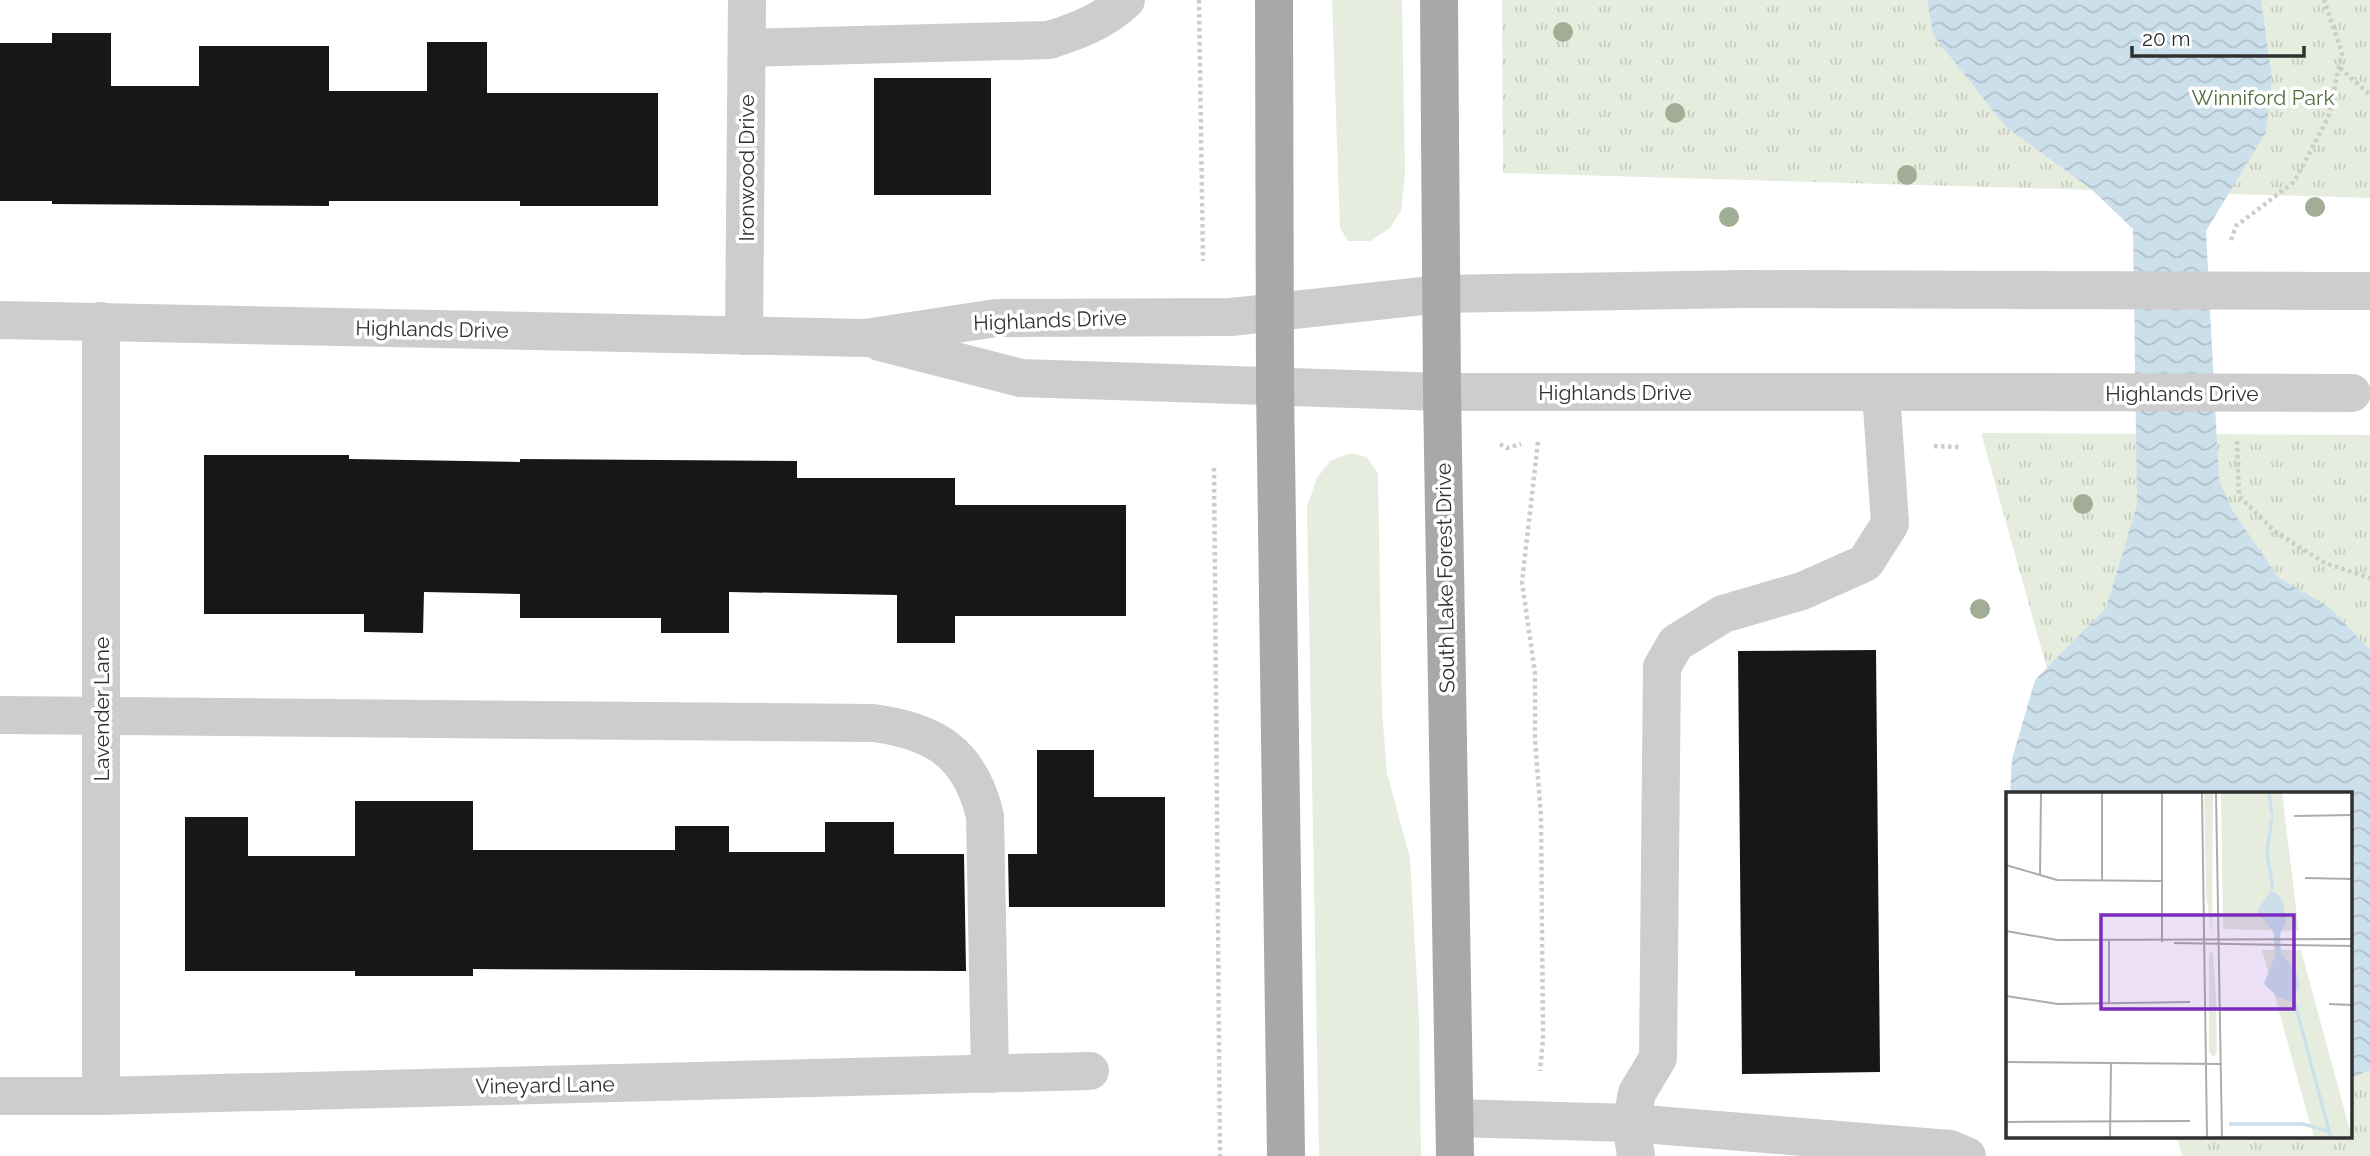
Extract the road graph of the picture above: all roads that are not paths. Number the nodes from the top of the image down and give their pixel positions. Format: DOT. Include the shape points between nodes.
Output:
graph roads {
  1 [pos="747,0"];
  2 [pos="1126,0"];
  3 [pos="1274,0"];
  4 [pos="1439,0"];
  5 [pos="747,48"];
  6 [pos="2370,292"];
  7 [pos="1441,294"];
  8 [pos="1275,311"];
  9 [pos="0,320"];
  10 [pos="101,321"];
  11 [pos="744,337"];
  12 [pos="865,338"];
  13 [pos="1275,387"];
  14 [pos="1442,392"];
  15 [pos="1881,392"];
  16 [pos="2361,393"];
  17 [pos="0,715"];
  18 [pos="101,715"];
  19 [pos="1090,1071"];
  20 [pos="990,1074"];
  21 [pos="0,1096"];
  22 [pos="101,1096"];
  23 [pos="1455,1118"];
  24 [pos="1633,1140"];
  25 [pos="1286,1156"];
  26 [pos="1455,1156"];
  27 [pos="1967,1156"];
  1 -- 5 [label="street, Ironwood Drive"];
  2 -- 5 [label="street" via="1104,18 1049,40"];
  3 -- 8 [label="main road"];
  4 -- 7 [label="main road, South Lake Forest Drive"];
  5 -- 11 [label="street, Ironwood Drive"];
  6 -- 7 [label="street, Highlands Drive, bridge" via="1745,289"];
  7 -- 8 [label="street, Highlands Drive"];
  7 -- 14 [label="main road, South Lake Forest Drive"];
  8 -- 12 [label="street, Highlands Drive" via="1231,317 996,317"];
  8 -- 13 [label="main road"];
  9 -- 10 [label="street, Highlands Drive"];
  10 -- 11 [label="street, Highlands Drive"];
  10 -- 18 [label="street, Lavender Lane"];
  11 -- 12 [label="street, Highlands Drive"];
  12 -- 13 [label="street, Highlands Drive" via="1021,378"];
  13 -- 14 [label="street, Highlands Drive"];
  13 -- 25 [label="main road"];
  14 -- 15 [label="street, Highlands Drive"];
  14 -- 23 [label="main road, South Lake Forest Drive"];
  15 -- 16 [label="street, Highlands Drive, bridge"];
  15 -- 24 [label="street" via="1890,524 1865,563 1802,591 1723,614 1676,643 1662,667 1658,1058 1637,1093"];
  17 -- 18 [label="street"];
  18 -- 20 [label="street" via="873,723 935,739 963,765 985,816"];
  18 -- 22 [label="street, Lavender Lane"];
  19 -- 20 [label="street, Vineyard Lane"];
  20 -- 22 [label="street, Vineyard Lane"];
  21 -- 22 [label="street, Vineyard Lane"];
  23 -- 24 [label="street" via="1534,1121"];
  23 -- 26 [label="main road, South Lake Forest Drive"];
  24 -- 27 [label="street" via="1950,1149"];
}
